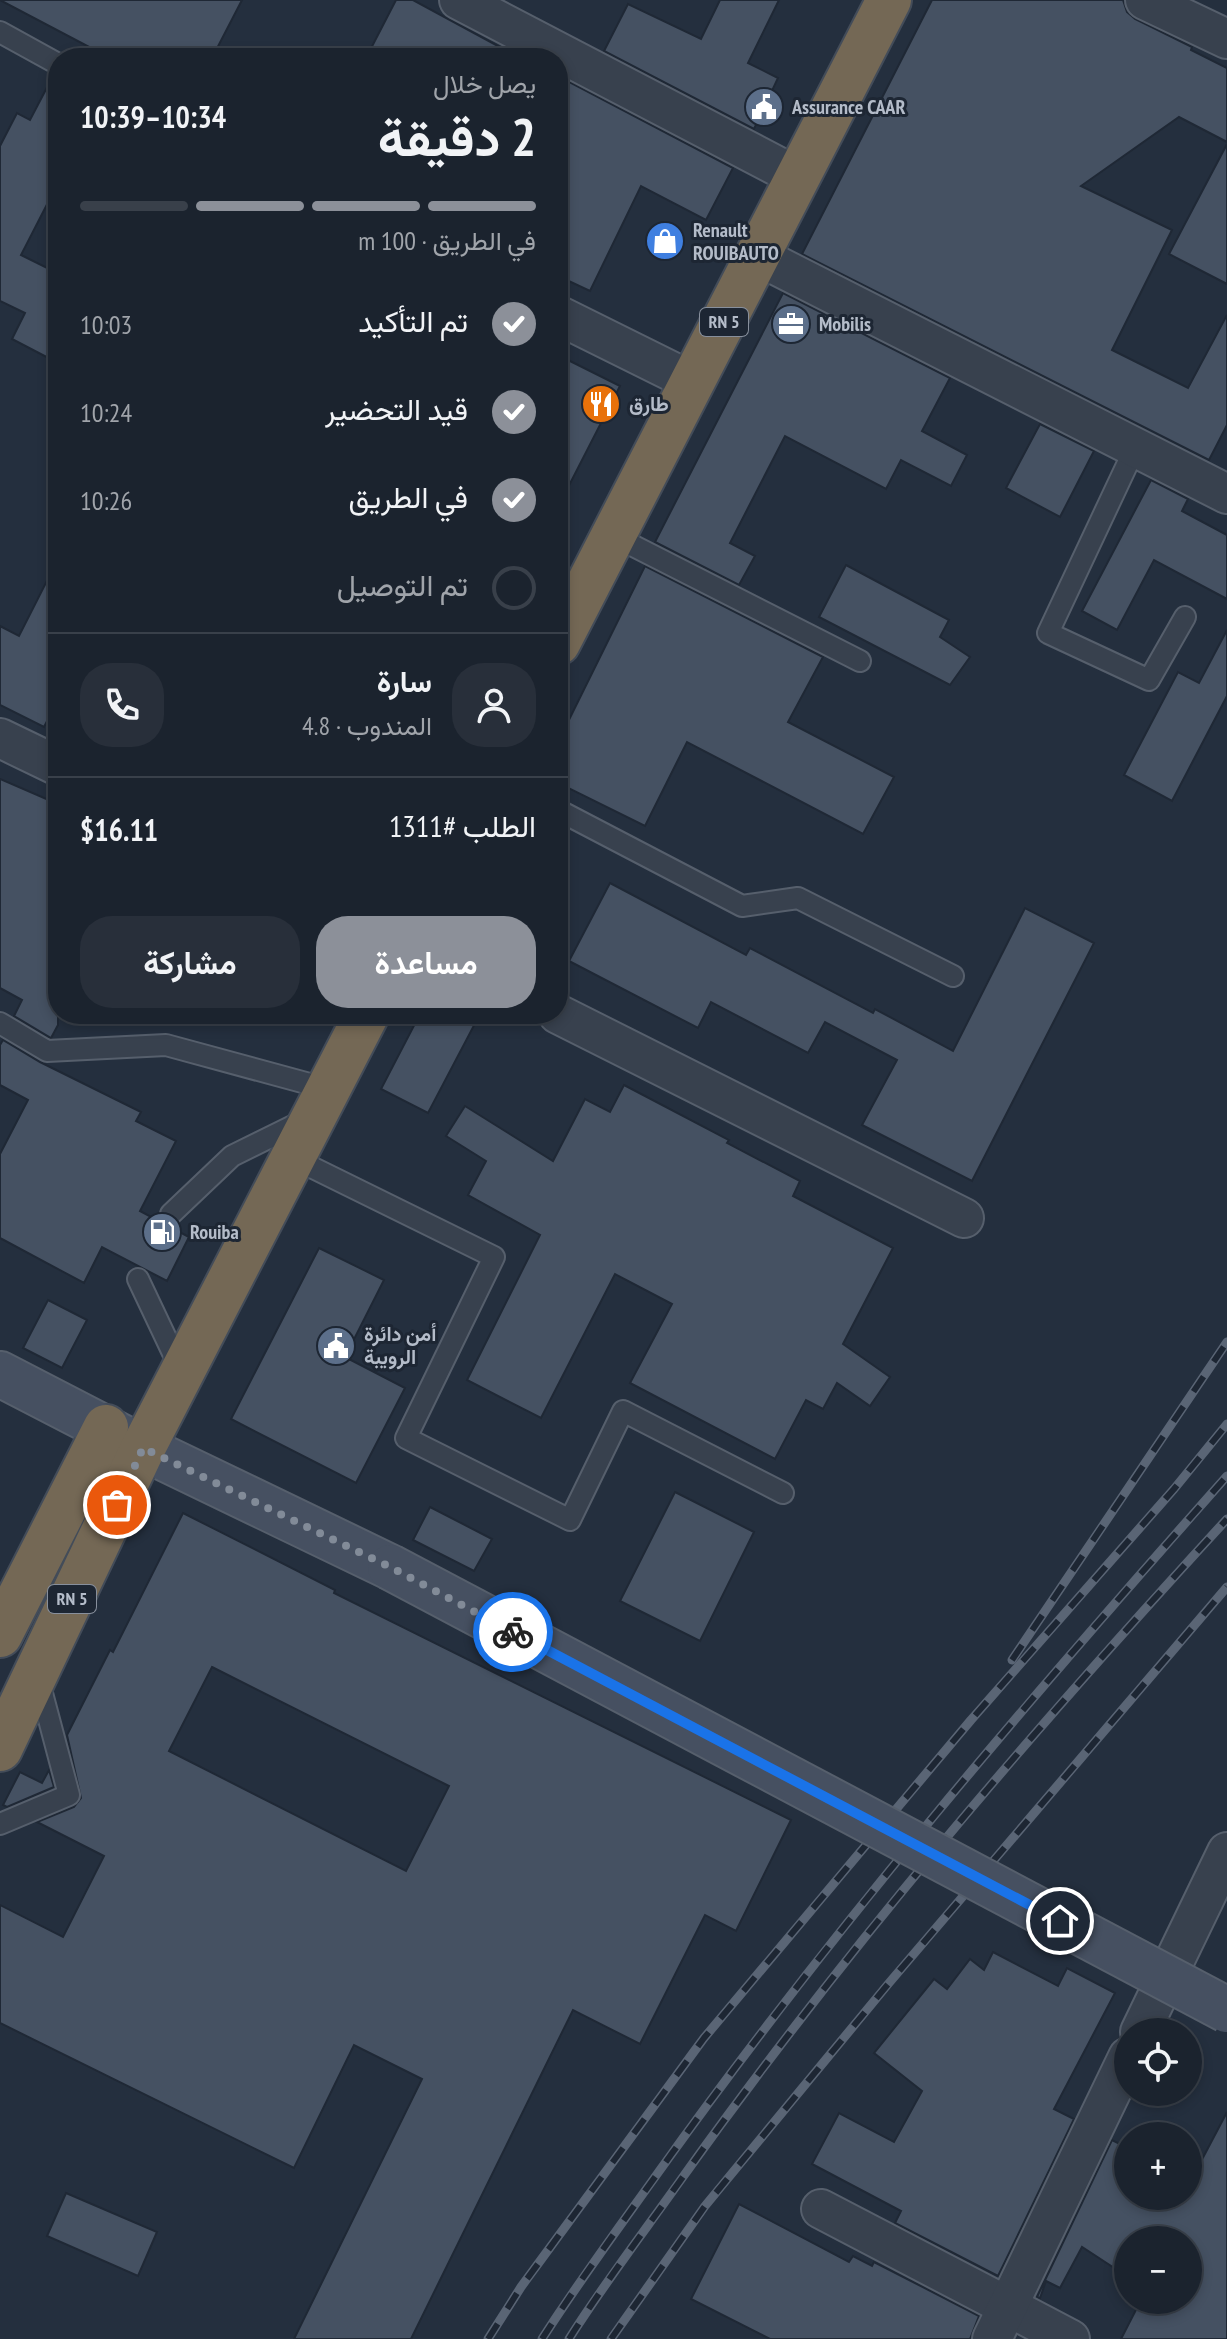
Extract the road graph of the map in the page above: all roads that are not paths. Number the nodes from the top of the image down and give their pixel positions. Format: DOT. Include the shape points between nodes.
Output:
graph roads {
  1 [pos="459,0"];
  2 [pos="889,0"];
  3 [pos="1145,0"];
  4 [pos="0,32"];
  5 [pos="1227,39"];
  6 [pos="551,48"];
  7 [pos="568,57"];
  8 [pos="48,58"];
  9 [pos="798,177"];
  10 [pos="758,256"];
  11 [pos="568,320"];
  12 [pos="693,382"];
  13 [pos="1135,448"];
  14 [pos="1227,494"];
  15 [pos="614,536"];
  16 [pos="572,598"];
  17 [pos="1185,617"];
  18 [pos="860,661"];
  19 [pos="0,738"];
  20 [pos="48,761"];
  21 [pos="568,815"];
  22 [pos="953,976"];
  23 [pos="568,1019"];
  24 [pos="0,1023"];
  25 [pos="362,1024"];
  26 [pos="321,1102"];
  27 [pos="293,1158"];
  28 [pos="171,1214"];
  29 [pos="964,1218"];
  30 [pos="138,1279"];
  31 [pos="182,1372"];
  32 [pos="0,1374"];
  33 [pos="106,1427"];
  34 [pos="143,1448"];
  35 [pos="783,1493"];
  36 [pos="0,1635"];
  37 [pos="37,1674"];
  38 [pos="0,1749"];
  39 [pos="0,1824"];
  40 [pos="1227,1852"];
  41 [pos="1227,2010"];
  42 [pos="1147,2018"];
  43 [pos="1114,2086"];
  44 [pos="821,2209"];
  45 [pos="1000,2323"];
  46 [pos="1070,2339"];
  1 -- 6 [label="street"];
  2 -- 9 [label="highway, RN 5"];
  3 -- 5 [label="street"];
  4 -- 8 [label="lane"];
  7 -- 9 [label="street"];
  9 -- 10 [label="highway, RN 5"];
  10 -- 12 [label="highway, RN 5"];
  10 -- 13 [label="street"];
  11 -- 12 [label="street"];
  12 -- 15 [label="highway, RN 5"];
  13 -- 14 [label="street"];
  13 -- 17 [label="lane" via="1048,633 1149,680"];
  15 -- 16 [label="highway, RN 5"];
  15 -- 18 [label="lane"];
  19 -- 20 [label="street"];
  21 -- 22 [label="lane" via="742,906 798,898"];
  23 -- 29 [label="street"];
  24 -- 26 [label="lane" via="47,1051 166,1045"];
  25 -- 26 [label="highway, RN 5"];
  26 -- 27 [label="highway, RN 5"];
  26 -- 28 [label="lane" via="232,1156"];
  27 -- 31 [label="highway, RN 5"];
  27 -- 35 [label="lane" via="494,1257 406,1438 570,1520 623,1411"];
  30 -- 31 [label="lane"];
  31 -- 34 [label="highway, RN 5"];
  32 -- 33 [label="main road"];
  33 -- 34 [label="main road"];
  33 -- 36 [label="highway, RN 5"];
  34 -- 37 [label="highway, RN 5"];
  34 -- 41 [label="main road, bridge" via="390,1567"];
  37 -- 38 [label="highway, RN 5"];
  37 -- 39 [label="lane" via="69,1795"];
  40 -- 42 [label="street"];
  43 -- 45 [label="street"];
  44 -- 45 [label="street"];
  45 -- 46 [label="street"];
}
